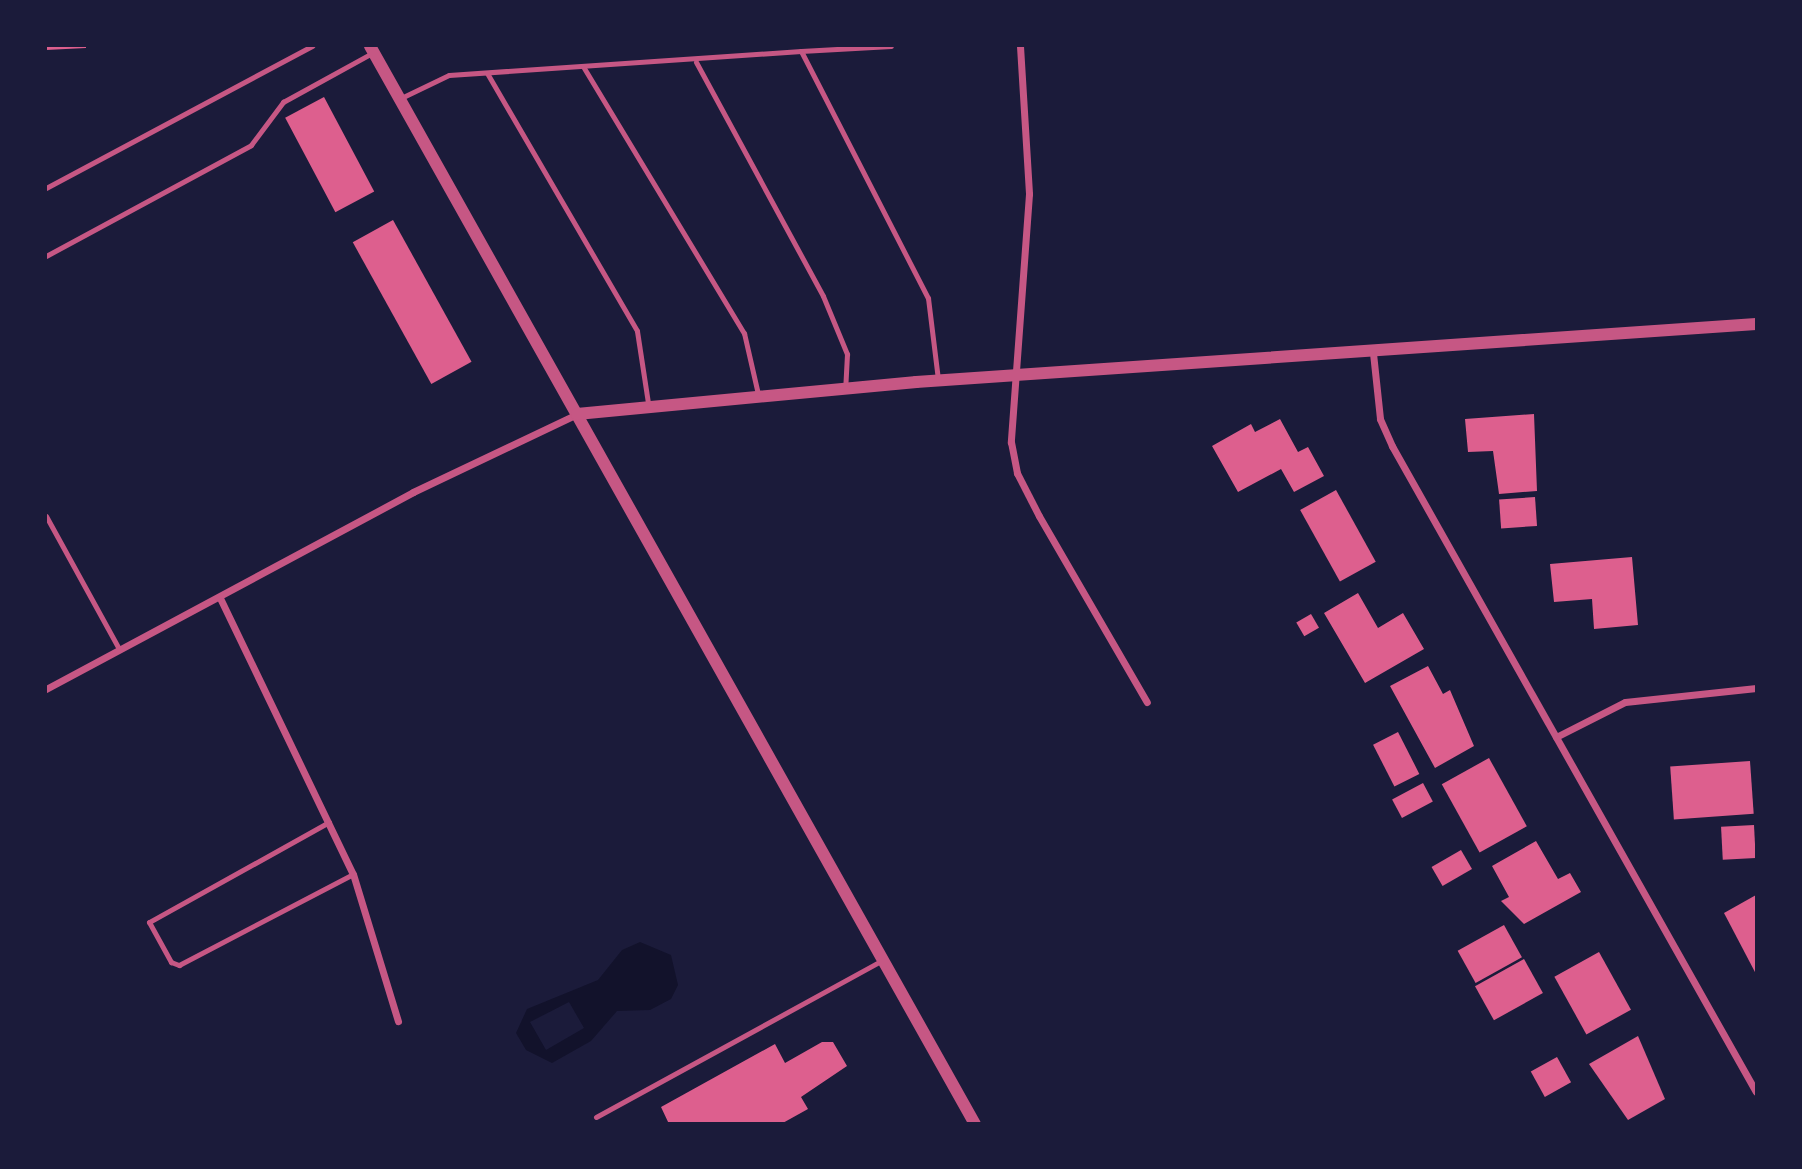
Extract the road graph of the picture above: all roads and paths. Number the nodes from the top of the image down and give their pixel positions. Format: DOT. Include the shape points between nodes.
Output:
graph roads {
  1 [pos="312,46"];
  2 [pos="891,46"];
  3 [pos="1020,46"];
  4 [pos="832,47"];
  5 [pos="372,49"];
  6 [pos="801,51"];
  7 [pos="696,62"];
  8 [pos="584,68"];
  9 [pos="487,73"];
  10 [pos="400,99"];
  11 [pos="46,188"];
  12 [pos="46,256"];
  13 [pos="1756,324"];
  14 [pos="1373,353"];
  15 [pos="1015,375"];
  16 [pos="939,380"];
  17 [pos="845,387"];
  18 [pos="758,394"];
  19 [pos="648,403"];
  20 [pos="577,414"];
  21 [pos="46,516"];
  22 [pos="220,598"];
  23 [pos="119,649"];
  24 [pos="46,687"];
  25 [pos="1756,688"];
  26 [pos="1147,702"];
  27 [pos="1556,737"];
  28 [pos="329,821"];
  29 [pos="354,874"];
  30 [pos="881,961"];
  31 [pos="398,1021"];
  32 [pos="1755,1087"];
  33 [pos="596,1117"];
  34 [pos="975,1124"];
  1 -- 11 [label="lane"];
  2 -- 4 [label="lane"];
  3 -- 15 [label="street" via="1029,194"];
  4 -- 6 [label="lane"];
  5 -- 10 [label="street"];
  5 -- 12 [label="lane" via="283,102 251,145"];
  6 -- 7 [label="lane"];
  6 -- 16 [label="lane" via="928,298"];
  7 -- 8 [label="lane"];
  7 -- 17 [label="lane" via="823,296 847,354"];
  8 -- 9 [label="lane"];
  8 -- 18 [label="lane" via="744,333"];
  9 -- 10 [label="lane" via="449,75"];
  9 -- 19 [label="lane" via="637,331"];
  10 -- 20 [label="street"];
  13 -- 14 [label="street"];
  14 -- 15 [label="street"];
  14 -- 27 [label="street" via="1385,433"];
  15 -- 16 [label="street"];
  15 -- 26 [label="street" via="1011,442 1017,473"];
  16 -- 17 [label="street"];
  17 -- 18 [label="street"];
  18 -- 19 [label="street"];
  19 -- 20 [label="street"];
  20 -- 22 [label="street" via="413,492"];
  20 -- 30 [label="street"];
  21 -- 23 [label="lane"];
  22 -- 23 [label="street"];
  22 -- 28 [label="street"];
  23 -- 24 [label="street"];
  25 -- 27 [label="street" via="1625,702"];
  27 -- 32 [label="street"];
  28 -- 29 [label="street"];
  28 -- 29 [label="lane" via="149,922 171,962 180,965"];
  29 -- 31 [label="street"];
  30 -- 33 [label="lane"];
  30 -- 34 [label="street"];
}
